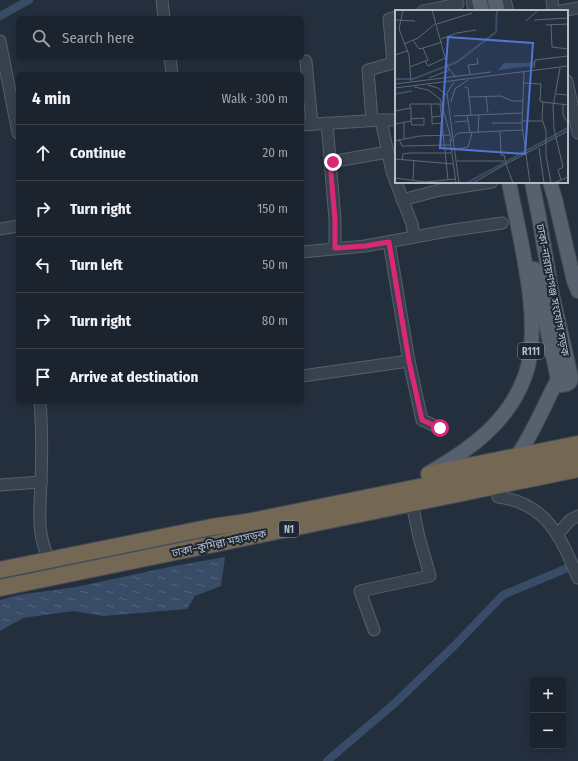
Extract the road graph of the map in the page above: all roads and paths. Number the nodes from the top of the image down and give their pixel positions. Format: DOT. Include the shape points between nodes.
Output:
graph roads {
  1 [pos="162,0"];
  2 [pos="472,0"];
  3 [pos="479,0"];
  4 [pos="495,0"];
  5 [pos="506,0"];
  6 [pos="552,0"];
  7 [pos="458,4"];
  8 [pos="578,8"];
  9 [pos="428,10"];
  10 [pos="474,10"];
  11 [pos="482,10"];
  12 [pos="498,10"];
  13 [pos="508,10"];
  14 [pos="554,10"];
  15 [pos="567,10"];
  16 [pos="164,16"];
  17 [pos="395,17"];
  18 [pos="0,41"];
  19 [pos="170,60"];
  20 [pos="306,61"];
  21 [pos="172,72"];
  22 [pos="578,81"];
  23 [pos="568,82"];
  24 [pos="568,89"];
  25 [pos="377,120"];
  26 [pos="395,120"];
  27 [pos="16,123"];
  28 [pos="327,123"];
  29 [pos="307,125"];
  30 [pos="574,130"];
  31 [pos="388,152"];
  32 [pos="330,162"];
  33 [pos="395,180"];
  34 [pos="396,183"];
  35 [pos="486,183"];
  36 [pos="509,183"];
  37 [pos="517,183"];
  38 [pos="532,183"];
  39 [pos="550,183"];
  40 [pos="402,200"];
  41 [pos="502,223"];
  42 [pos="16,226"];
  43 [pos="0,229"];
  44 [pos="414,237"];
  45 [pos="389,242"];
  46 [pos="335,248"];
  47 [pos="304,252"];
  48 [pos="578,291"];
  49 [pos="560,360"];
  50 [pos="409,361"];
  51 [pos="578,375"];
  52 [pos="304,376"];
  53 [pos="40,404"];
  54 [pos="440,428"];
  55 [pos="578,444"];
  56 [pos="578,455"];
  57 [pos="517,456"];
  58 [pos="578,469"];
  59 [pos="424,475"];
  60 [pos="578,480"];
  61 [pos="41,482"];
  62 [pos="0,485"];
  63 [pos="498,497"];
  64 [pos="414,513"];
  65 [pos="578,516"];
  66 [pos="212,527"];
  67 [pos="558,534"];
  68 [pos="220,543"];
  69 [pos="50,560"];
  70 [pos="0,570"];
  71 [pos="578,578"];
  72 [pos="0,588"];
  73 [pos="374,630"];
  1 -- 16 [label="street"];
  2 -- 10 [label="street"];
  3 -- 11 [label="main road"];
  4 -- 12 [label="main road"];
  5 -- 13 [label="street"];
  6 -- 14 [label="street"];
  7 -- 9 [label="street"];
  8 -- 15 [label="street"];
  17 -- 25 [label="street" via="390,19 393,63 368,70"];
  18 -- 27 [label="street"];
  19 -- 21 [label="street"];
  20 -- 29 [label="street"];
  22 -- 23 [label="street"];
  24 -- 30 [label="street"];
  25 -- 26 [label="street"];
  25 -- 28 [label="street"];
  25 -- 31 [label="street"];
  28 -- 29 [label="street"];
  28 -- 32 [label="street"];
  31 -- 32 [label="street"];
  31 -- 33 [label="street"];
  32 -- 46 [label="street"];
  34 -- 40 [label="street"];
  35 -- 40 [label="street" via="440,190"];
  36 -- 59 [label="main road, R111" via="526,266 531,313 531,346 526,376 514,400 494,426 464,452"];
  37 -- 49 [label="main road, ঢাকা-নারায়ণগঞ্জ সংযোগ সড়ক / R111" via="524,221"];
  38 -- 49 [label="main road, ঢাকা-নারায়ণগঞ্জ সংযোগ সড়ক / R111" via="552,294"];
  39 -- 48 [label="main road"];
  40 -- 44 [label="street" via="412,224"];
  41 -- 44 [label="street"];
  42 -- 43 [label="street"];
  44 -- 45 [label="street"];
  45 -- 46 [label="street"];
  45 -- 50 [label="street"];
  46 -- 47 [label="street"];
  49 -- 51 [label="main road, R111"];
  49 -- 57 [label="main road, ঢাকা-নারায়ণগঞ্জ সংযোগ সড়ক / R111" via="571,377 570,382 561,385 558,379 531,435"];
  50 -- 52 [label="street"];
  50 -- 54 [label="street" via="422,420"];
  53 -- 61 [label="street"];
  55 -- 57 [label="highway"];
  56 -- 66 [label="highway, ঢাকা–কুমিল্লা মহাসড়ক / N1"];
  57 -- 59 [label="highway"];
  58 -- 68 [label="highway, ঢাকা–কুমিল্লা মহাসড়ক / N1"];
  59 -- 66 [label="highway" via="251,512"];
  60 -- 63 [label="highway"];
  61 -- 62 [label="street"];
  61 -- 69 [label="street" via="41,534"];
  63 -- 64 [label="highway"];
  63 -- 67 [label="street" via="527,506"];
  64 -- 68 [label="highway" via="279,540"];
  64 -- 73 [label="street" via="430,576 360,591"];
  65 -- 67 [label="street" via="570,520"];
  66 -- 69 [label="highway, ঢাকা–কুমিল্লা মহাসড়ক / N1"];
  67 -- 71 [label="street"];
  68 -- 72 [label="highway, ঢাকা–কুমিল্লা মহাসড়ক / N1"];
  69 -- 70 [label="highway, ঢাকা–কুমিল্লা মহাসড়ক / N1"];
}
